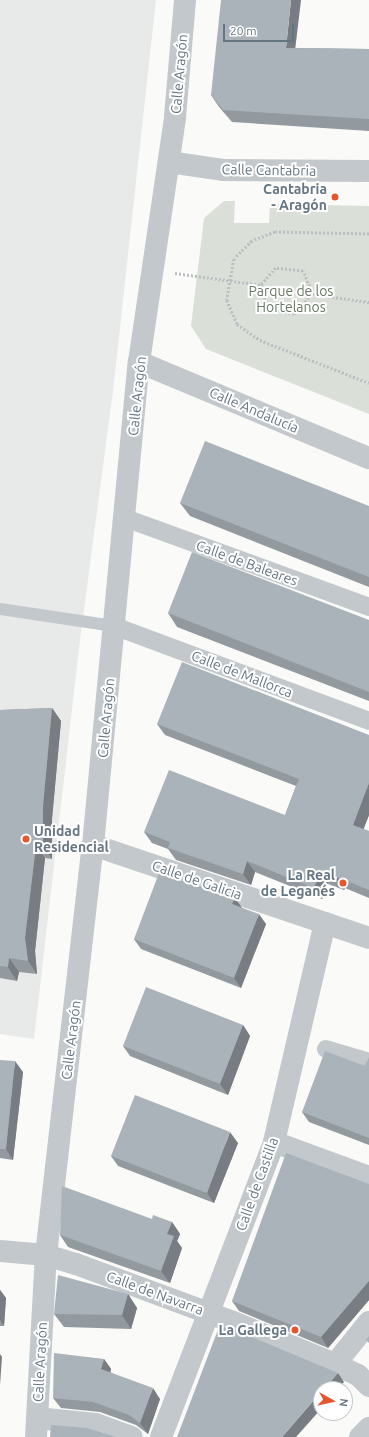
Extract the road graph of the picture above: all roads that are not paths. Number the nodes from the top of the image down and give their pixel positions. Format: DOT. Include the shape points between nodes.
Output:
graph roads {
  1 [pos="185,0"];
  2 [pos="169,162"];
  3 [pos="369,171"];
  4 [pos="139,362"];
  5 [pos="369,458"];
  6 [pos="125,518"];
  7 [pos="369,607"];
  8 [pos="0,609"];
  9 [pos="114,626"];
  10 [pos="369,722"];
  11 [pos="93,845"];
  12 [pos="325,923"];
  13 [pos="369,938"];
  14 [pos="326,1049"];
  15 [pos="369,1062"];
  16 [pos="274,1142"];
  17 [pos="369,1177"];
  18 [pos="0,1251"];
  19 [pos="46,1255"];
  20 [pos="209,1314"];
  21 [pos="369,1322"];
  22 [pos="335,1364"];
  23 [pos="369,1386"];
  24 [pos="37,1428"];
  25 [pos="369,1428"];
  26 [pos="132,1437"];
  27 [pos="161,1437"];
  28 [pos="360,1437"];
  1 -- 2 [label="street, Calle Aragón"];
  2 -- 3 [label="street, Calle Cantabria" via="224,170"];
  2 -- 4 [label="street, Calle Aragón" via="155,271"];
  4 -- 5 [label="street, Calle Andalucía"];
  4 -- 6 [label="street, Calle Aragón"];
  6 -- 7 [label="street, Calle de Baleares"];
  6 -- 9 [label="street, Calle Aragón"];
  8 -- 9 [label="lane"];
  9 -- 10 [label="street, Calle de Mallorca"];
  9 -- 11 [label="street, Calle Aragón"];
  11 -- 12 [label="street, Calle de Galicia"];
  11 -- 19 [label="street, Calle Aragón"];
  12 -- 13 [label="street, Calle de Galicia"];
  12 -- 16 [label="street, Calle de Castilla"];
  14 -- 15 [label="street"];
  16 -- 17 [label="street"];
  16 -- 20 [label="street, Calle de Castilla"];
  18 -- 19 [label="street, Calle de Navarra"];
  19 -- 20 [label="street, Calle de Navarra"];
  19 -- 24 [label="street, Calle Aragón"];
  20 -- 22 [label="street, Calle de Navarra"];
  20 -- 27 [label="street, Calle de Castilla"];
  21 -- 22 [label="street"];
  22 -- 23 [label="street, Calle de Navarra" via="358,1375"];
  24 -- 26 [label="street" via="96,1424"];
  25 -- 28 [label="street"];
}
